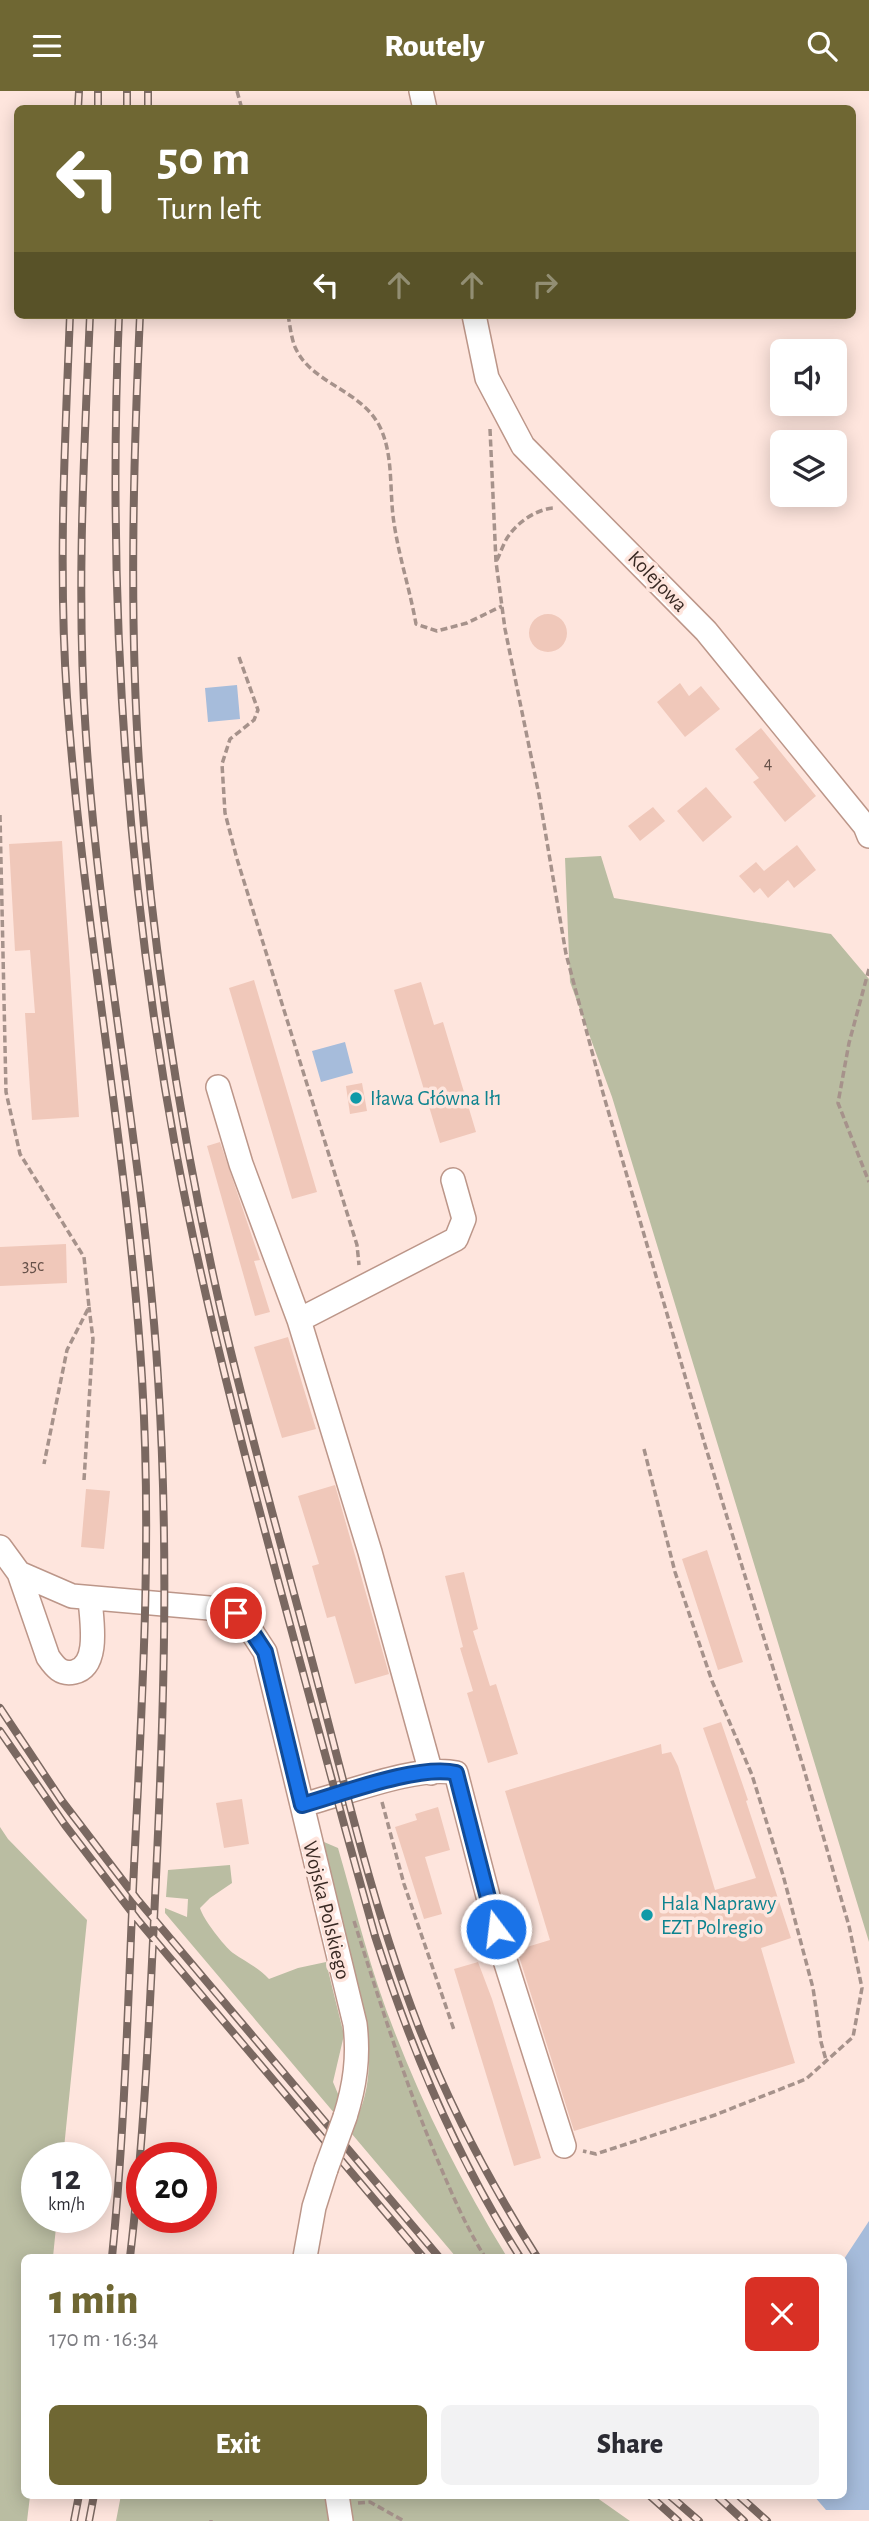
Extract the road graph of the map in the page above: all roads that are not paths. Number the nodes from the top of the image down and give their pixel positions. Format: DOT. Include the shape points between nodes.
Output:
graph roads {
  1 [pos="475,319"];
  2 [pos="869,836"];
  3 [pos="218,1087"];
  4 [pos="453,1180"];
  5 [pos="299,1320"];
  6 [pos="0,1547"];
  7 [pos="19,1573"];
  8 [pos="90,1598"];
  9 [pos="431,1773"];
  10 [pos="302,1805"];
  11 [pos="564,2146"];
  12 [pos="305,2254"];
  1 -- 2 [label="street, Kolejowa" via="487,378 523,446 706,631"];
  3 -- 5 [label="street" via="241,1164"];
  4 -- 5 [label="street" via="464,1219 456,1239"];
  5 -- 9 [label="street"];
  6 -- 7 [label="street"];
  7 -- 8 [label="street, Wojska Polskiego" via="72,1596"];
  7 -- 8 [label="street" via="48,1657 56,1669 67,1674 79,1671 93,1649"];
  8 -- 10 [label="street, Wojska Polskiego" via="236,1613 265,1652"];
  9 -- 10 [label="street" via="378,1782"];
  9 -- 11 [label="street" via="456,1773 503,1954"];
  10 -- 12 [label="street, Wojska Polskiego, bridge" via="358,2043 357,2071 313,2207"];
}
